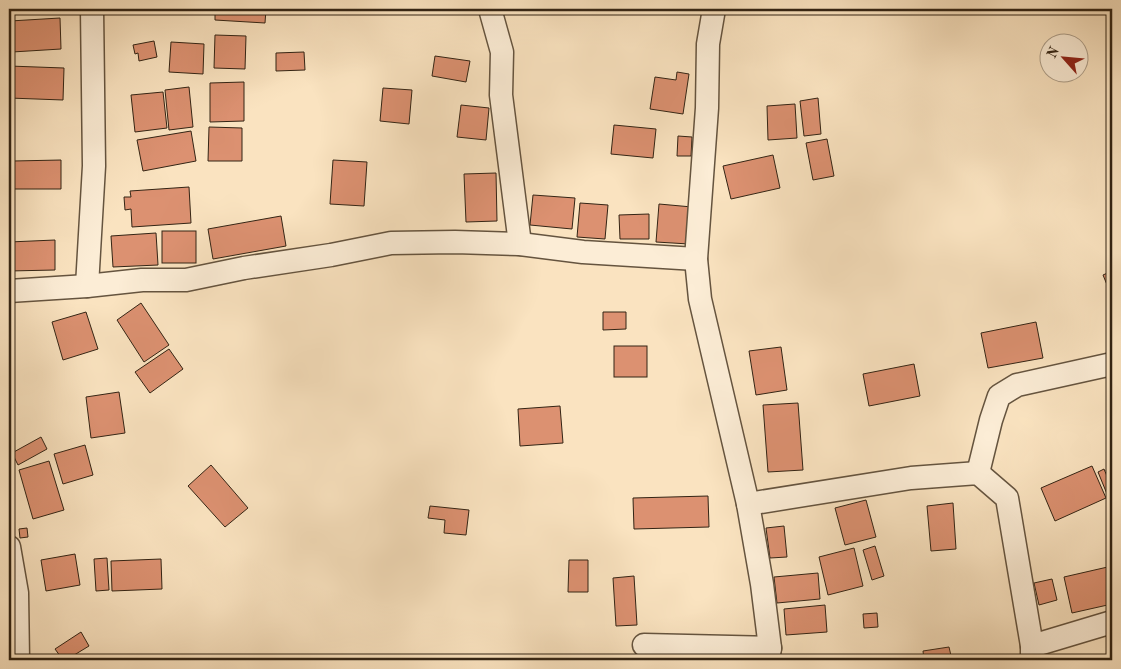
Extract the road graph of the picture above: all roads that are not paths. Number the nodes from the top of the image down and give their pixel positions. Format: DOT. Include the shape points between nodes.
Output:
graph roads {
  1 [pos="92,9"];
  2 [pos="490,9"];
  3 [pos="714,9"];
  4 [pos="520,244"];
  5 [pos="696,259"];
  6 [pos="87,286"];
  7 [pos="9,291"];
  8 [pos="1112,364"];
  9 [pos="978,473"];
  10 [pos="748,504"];
  11 [pos="9,547"];
  12 [pos="1112,622"];
  13 [pos="644,645"];
  14 [pos="1032,653"];
  15 [pos="769,654"];
  16 [pos="18,660"];
  1 -- 6 [label="street" via="94,166"];
  2 -- 4 [label="street" via="502,52 501,95"];
  3 -- 5 [label="street" via="708,44 707,108"];
  4 -- 5 [label="street" via="583,252"];
  4 -- 6 [label="street" via="391,243 186,280 142,280"];
  5 -- 10 [label="street" via="700,299"];
  6 -- 7 [label="street"];
  8 -- 9 [label="street" via="1018,385 1000,396"];
  9 -- 10 [label="street" via="911,478"];
  9 -- 14 [label="street" via="1007,498"];
  10 -- 15 [label="street" via="762,584"];
  11 -- 16 [label="street" via="17,593"];
  12 -- 14 [label="street"];
  13 -- 15 [label="street"];
}
